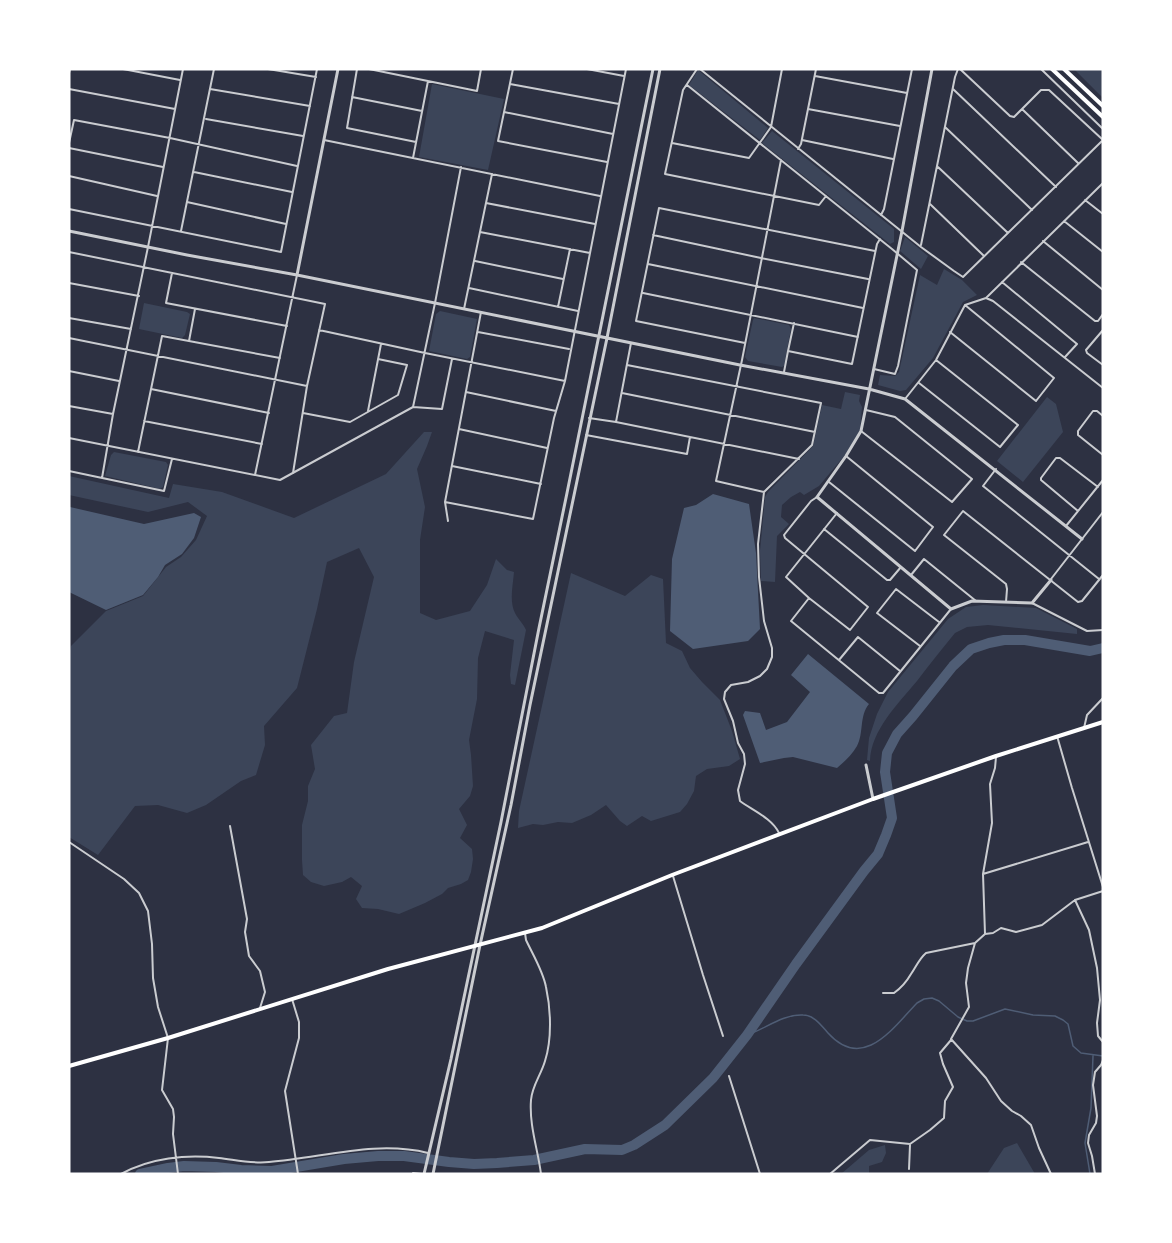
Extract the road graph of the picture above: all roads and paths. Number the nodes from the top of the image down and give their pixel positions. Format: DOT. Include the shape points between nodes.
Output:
graph roads {
  1 [pos="123,69"];
  2 [pos="183,69"];
  3 [pos="214,69"];
  4 [pos="268,69"];
  5 [pos="317,69"];
  6 [pos="338,69"];
  7 [pos="357,69"];
  8 [pos="369,69"];
  9 [pos="481,69"];
  10 [pos="513,69"];
  11 [pos="587,69"];
  12 [pos="626,69"];
  13 [pos="653,69"];
  14 [pos="660,69"];
  15 [pos="698,69"];
  16 [pos="782,69"];
  17 [pos="816,69"];
  18 [pos="912,69"];
  19 [pos="932,69"];
  20 [pos="959,69"];
  21 [pos="1041,69"];
  22 [pos="1052,69"];
  23 [pos="1064,69"];
  24 [pos="815,75"];
  25 [pos="624,76"];
  26 [pos="316,77"];
  27 [pos="180,80"];
  28 [pos="428,81"];
  29 [pos="510,84"];
  30 [pos="687,85"];
  31 [pos="69,89"];
  32 [pos="210,89"];
  33 [pos="953,89"];
  34 [pos="907,93"];
  35 [pos="352,97"];
  36 [pos="619,104"];
  37 [pos="310,106"];
  38 [pos="1103,106"];
  39 [pos="175,109"];
  40 [pos="808,109"];
  41 [pos="1022,109"];
  42 [pos="422,111"];
  43 [pos="504,112"];
  44 [pos="1103,117"];
  45 [pos="204,119"];
  46 [pos="900,126"];
  47 [pos="771,127"];
  48 [pos="945,128"];
  49 [pos="1103,129"];
  50 [pos="613,134"];
  51 [pos="303,136"];
  52 [pos="70,137"];
  53 [pos="170,138"];
  54 [pos="324,140"];
  55 [pos="802,140"];
  56 [pos="416,141"];
  57 [pos="1103,141"];
  58 [pos="69,143"];
  59 [pos="672,143"];
  60 [pos="760,143"];
  61 [pos="200,144"];
  62 [pos="69,148"];
  63 [pos="798,148"];
  64 [pos="413,158"];
  65 [pos="893,159"];
  66 [pos="781,160"];
  67 [pos="607,162"];
  68 [pos="1080,164"];
  69 [pos="297,166"];
  70 [pos="937,166"];
  71 [pos="164,167"];
  72 [pos="461,167"];
  73 [pos="194,172"];
  74 [pos="492,174"];
  75 [pos="69,176"];
  76 [pos="1103,183"];
  77 [pos="1056,187"];
  78 [pos="292,192"];
  79 [pos="158,196"];
  80 [pos="600,196"];
  81 [pos="826,196"];
  82 [pos="773,197"];
  83 [pos="1085,200"];
  84 [pos="187,202"];
  85 [pos="486,203"];
  86 [pos="930,204"];
  87 [pos="69,210"];
  88 [pos="1032,210"];
  89 [pos="1103,214"];
  90 [pos="881,215"];
  91 [pos="1064,220"];
  92 [pos="286,224"];
  93 [pos="595,224"];
  94 [pos="153,226"];
  95 [pos="767,230"];
  96 [pos="69,231"];
  97 [pos="181,231"];
  98 [pos="902,231"];
  99 [pos="480,232"];
  100 [pos="1008,233"];
  101 [pos="653,235"];
  102 [pos="880,239"];
  103 [pos="1043,241"];
  104 [pos="148,247"];
  105 [pos="921,247"];
  106 [pos="570,249"];
  107 [pos="875,251"];
  108 [pos="69,252"];
  109 [pos="1103,252"];
  110 [pos="590,253"];
  111 [pos="897,253"];
  112 [pos="984,256"];
  113 [pos="761,258"];
  114 [pos="474,260"];
  115 [pos="1022,262"];
  116 [pos="648,264"];
  117 [pos="144,267"];
  118 [pos="172,272"];
  119 [pos="297,274"];
  120 [pos="563,279"];
  121 [pos="869,279"];
  122 [pos="1001,282"];
  123 [pos="69,283"];
  124 [pos="755,286"];
  125 [pos="468,287"];
  126 [pos="1103,290"];
  127 [pos="642,292"];
  128 [pos="139,296"];
  129 [pos="292,297"];
  130 [pos="986,298"];
  131 [pos="435,303"];
  132 [pos="965,305"];
  133 [pos="558,307"];
  134 [pos="863,308"];
  135 [pos="195,309"];
  136 [pos="464,309"];
  137 [pos="578,311"];
  138 [pos="481,312"];
  139 [pos="750,314"];
  140 [pos="1103,314"];
  141 [pos="69,318"];
  142 [pos="794,323"];
  143 [pos="286,326"];
  144 [pos="132,329"];
  145 [pos="319,330"];
  146 [pos="1103,330"];
  147 [pos="573,331"];
  148 [pos="478,332"];
  149 [pos="950,332"];
  150 [pos="599,336"];
  151 [pos="858,337"];
  152 [pos="69,338"];
  153 [pos="607,338"];
  154 [pos="189,341"];
  155 [pos="631,343"];
  156 [pos="745,343"];
  157 [pos="381,344"];
  158 [pos="570,349"];
  159 [pos="128,350"];
  160 [pos="788,351"];
  161 [pos="425,353"];
  162 [pos="158,356"];
  163 [pos="1065,357"];
  164 [pos="280,358"];
  165 [pos="452,358"];
  166 [pos="378,359"];
  167 [pos="936,360"];
  168 [pos="472,362"];
  169 [pos="627,365"];
  170 [pos="740,365"];
  171 [pos="1103,365"];
  172 [pos="873,369"];
  173 [pos="69,371"];
  174 [pos="784,373"];
  175 [pos="275,379"];
  176 [pos="565,381"];
  177 [pos="121,382"];
  178 [pos="919,384"];
  179 [pos="307,386"];
  180 [pos="736,386"];
  181 [pos="1103,388"];
  182 [pos="151,389"];
  183 [pos="869,389"];
  184 [pos="466,392"];
  185 [pos="622,393"];
  186 [pos="905,399"];
  187 [pos="69,405"];
  188 [pos="413,406"];
  189 [pos="866,410"];
  190 [pos="556,411"];
  191 [pos="367,412"];
  192 [pos="268,413"];
  193 [pos="303,413"];
  194 [pos="113,414"];
  195 [pos="730,415"];
  196 [pos="1103,416"];
  197 [pos="589,418"];
  198 [pos="144,421"];
  199 [pos="616,422"];
  200 [pos="459,429"];
  201 [pos="861,431"];
  202 [pos="815,432"];
  203 [pos="586,435"];
  204 [pos="690,437"];
  205 [pos="69,438"];
  206 [pos="262,444"];
  207 [pos="724,444"];
  208 [pos="109,446"];
  209 [pos="548,448"];
  210 [pos="138,452"];
  211 [pos="1103,455"];
  212 [pos="846,456"];
  213 [pos="172,459"];
  214 [pos="799,459"];
  215 [pos="452,466"];
  216 [pos="996,470"];
  217 [pos="69,471"];
  218 [pos="292,473"];
  219 [pos="255,475"];
  220 [pos="102,478"];
  221 [pos="1103,480"];
  222 [pos="828,481"];
  223 [pos="540,484"];
  224 [pos="1098,487"];
  225 [pos="764,492"];
  226 [pos="817,497"];
  227 [pos="444,502"];
  228 [pos="1078,511"];
  229 [pos="837,513"];
  230 [pos="1102,515"];
  231 [pos="448,521"];
  232 [pos="1066,526"];
  233 [pos="824,529"];
  234 [pos="1082,539"];
  235 [pos="805,554"];
  236 [pos="1070,555"];
  237 [pos="901,567"];
  238 [pos="1103,574"];
  239 [pos="911,575"];
  240 [pos="1099,579"];
  241 [pos="1051,580"];
  242 [pos="809,598"];
  243 [pos="976,601"];
  244 [pos="1006,602"];
  245 [pos="1032,603"];
  246 [pos="951,609"];
  247 [pos="939,622"];
  248 [pos="1103,630"];
  249 [pos="920,646"];
  250 [pos="838,660"];
  251 [pos="900,671"];
  252 [pos="1103,698"];
  253 [pos="1103,722"];
  254 [pos="1083,728"];
  255 [pos="1057,736"];
  256 [pos="996,756"];
  257 [pos="866,765"];
  258 [pos="873,799"];
  259 [pos="230,826"];
  260 [pos="780,835"];
  261 [pos="69,842"];
  262 [pos="1088,842"];
  263 [pos="982,874"];
  264 [pos="672,875"];
  265 [pos="1103,889"];
  266 [pos="1075,900"];
  267 [pos="525,933"];
  268 [pos="985,934"];
  269 [pos="975,943"];
  270 [pos="480,945"];
  271 [pos="474,946"];
  272 [pos="883,993"];
  273 [pos="292,999"];
  274 [pos="259,1009"];
  275 [pos="723,1036"];
  276 [pos="168,1038"];
  277 [pos="951,1040"];
  278 [pos="1103,1042"];
  279 [pos="1103,1060"];
  280 [pos="69,1066"];
  281 [pos="729,1076"];
  282 [pos="910,1144"];
  283 [pos="429,1153"];
  284 [pos="176,1157"];
  285 [pos="295,1158"];
  286 [pos="909,1169"];
  287 [pos="121,1174"];
  288 [pos="177,1174"];
  289 [pos="298,1174"];
  290 [pos="413,1174"];
  291 [pos="424,1174"];
  292 [pos="433,1174"];
  293 [pos="541,1174"];
  294 [pos="760,1174"];
  295 [pos="830,1174"];
  296 [pos="1051,1174"];
  297 [pos="1095,1174"];
  1 -- 27 [label="street"];
  2 -- 27 [label="street"];
  3 -- 32 [label="street"];
  4 -- 26 [label="street"];
  5 -- 26 [label="street"];
  6 -- 54 [label="street"];
  7 -- 35 [label="street"];
  8 -- 28 [label="street"];
  9 -- 28 [label="street" via="477,91"];
  10 -- 29 [label="street"];
  11 -- 25 [label="street"];
  12 -- 25 [label="street"];
  13 -- 150 [label="street"];
  14 -- 153 [label="street"];
  15 -- 30 [label="street"];
  15 -- 47 [label="street"];
  16 -- 47 [label="street"];
  17 -- 24 [label="street"];
  18 -- 34 [label="street"];
  19 -- 98 [label="street"];
  20 -- 33 [label="street"];
  20 -- 41 [label="street" via="1010,116"];
  21 -- 49 [label="street"];
  22 -- 44 [label="main road"];
  23 -- 38 [label="main road"];
  24 -- 34 [label="street"];
  24 -- 40 [label="street"];
  25 -- 36 [label="street"];
  26 -- 37 [label="street"];
  27 -- 39 [label="street"];
  28 -- 42 [label="street"];
  29 -- 36 [label="street"];
  29 -- 43 [label="street"];
  30 -- 59 [label="street"];
  30 -- 60 [label="street"];
  31 -- 39 [label="street"];
  32 -- 37 [label="street"];
  32 -- 45 [label="street"];
  33 -- 48 [label="street"];
  33 -- 77 [label="street"];
  34 -- 46 [label="street"];
  35 -- 42 [label="street"];
  35 -- 56 [label="street" via="347,128"];
  36 -- 50 [label="street"];
  37 -- 51 [label="street"];
  39 -- 53 [label="street"];
  40 -- 46 [label="street"];
  40 -- 55 [label="street"];
  41 -- 57 [label="street" via="1041,90 1049,90"];
  41 -- 68 [label="street"];
  42 -- 56 [label="street"];
  43 -- 50 [label="street"];
  43 -- 67 [label="street" via="498,141"];
  45 -- 51 [label="street"];
  45 -- 61 [label="street"];
  46 -- 65 [label="street"];
  47 -- 60 [label="street"];
  47 -- 63 [label="street"];
  48 -- 70 [label="street"];
  48 -- 88 [label="street"];
  50 -- 67 [label="street"];
  51 -- 69 [label="street"];
  52 -- 53 [label="street" via="74,120"];
  52 -- 58 [label="street"];
  53 -- 61 [label="street"];
  53 -- 71 [label="street"];
  54 -- 64 [label="street"];
  54 -- 119 [label="street"];
  55 -- 63 [label="street"];
  55 -- 65 [label="street"];
  56 -- 64 [label="street"];
  57 -- 68 [label="street"];
  59 -- 60 [label="street" via="749,158"];
  59 -- 82 [label="street" via="665,174"];
  60 -- 66 [label="street"];
  61 -- 69 [label="street"];
  61 -- 73 [label="street"];
  62 -- 71 [label="street"];
  63 -- 90 [label="street"];
  64 -- 72 [label="street"];
  65 -- 90 [label="street"];
  66 -- 81 [label="street"];
  66 -- 82 [label="street"];
  67 -- 80 [label="street"];
  68 -- 77 [label="street"];
  69 -- 78 [label="street"];
  70 -- 86 [label="street"];
  70 -- 100 [label="street"];
  71 -- 79 [label="street"];
  72 -- 74 [label="street"];
  72 -- 131 [label="street"];
  73 -- 78 [label="street"];
  73 -- 84 [label="street"];
  74 -- 80 [label="street"];
  74 -- 85 [label="street"];
  75 -- 79 [label="street"];
  76 -- 83 [label="street"];
  77 -- 88 [label="street"];
  78 -- 92 [label="street"];
  79 -- 94 [label="street"];
  80 -- 93 [label="street"];
  81 -- 82 [label="street" via="819,205"];
  81 -- 102 [label="street"];
  82 -- 95 [label="street"];
  83 -- 89 [label="street"];
  83 -- 91 [label="street"];
  84 -- 92 [label="street"];
  84 -- 97 [label="street"];
  85 -- 93 [label="street"];
  85 -- 99 [label="street"];
  86 -- 105 [label="street"];
  86 -- 112 [label="street"];
  87 -- 94 [label="street"];
  88 -- 100 [label="street"];
  90 -- 98 [label="street"];
  91 -- 103 [label="street"];
  91 -- 109 [label="street"];
  92 -- 97 [label="street" via="281,252"];
  93 -- 110 [label="street"];
  94 -- 97 [label="street"];
  94 -- 104 [label="street"];
  95 -- 101 [label="street" via="659,208"];
  95 -- 107 [label="street"];
  95 -- 113 [label="street"];
  96 -- 104 [label="street"];
  98 -- 105 [label="street"];
  98 -- 111 [label="street"];
  99 -- 106 [label="street"];
  99 -- 114 [label="street"];
  100 -- 112 [label="street"];
  101 -- 113 [label="street"];
  101 -- 116 [label="street"];
  102 -- 107 [label="street"];
  102 -- 111 [label="street"];
  103 -- 115 [label="street"];
  103 -- 126 [label="street"];
  104 -- 117 [label="street"];
  104 -- 119 [label="street"];
  105 -- 112 [label="street" via="963,277"];
  106 -- 110 [label="street"];
  106 -- 120 [label="street"];
  107 -- 121 [label="street"];
  108 -- 117 [label="street"];
  110 -- 137 [label="street"];
  111 -- 172 [label="street"];
  111 -- 172 [label="street" via="917,270 898,366 895,374"];
  113 -- 121 [label="street"];
  113 -- 124 [label="street"];
  114 -- 120 [label="street"];
  114 -- 125 [label="street"];
  115 -- 122 [label="street"];
  115 -- 140 [label="street" via="1095,321"];
  116 -- 124 [label="street"];
  116 -- 127 [label="street"];
  117 -- 118 [label="street"];
  117 -- 128 [label="street"];
  118 -- 129 [label="street"];
  118 -- 135 [label="street" via="166,303"];
  119 -- 129 [label="street"];
  119 -- 131 [label="street"];
  120 -- 133 [label="street"];
  121 -- 134 [label="street"];
  122 -- 130 [label="street"];
  122 -- 163 [label="street" via="1077,344"];
  123 -- 128 [label="street"];
  124 -- 134 [label="street"];
  124 -- 139 [label="street"];
  125 -- 133 [label="street"];
  125 -- 136 [label="street"];
  127 -- 139 [label="street"];
  127 -- 156 [label="street" via="636,321"];
  128 -- 144 [label="street"];
  129 -- 143 [label="street"];
  129 -- 145 [label="street" via="325,304"];
  130 -- 132 [label="street"];
  130 -- 163 [label="street"];
  131 -- 136 [label="street"];
  131 -- 161 [label="street"];
  132 -- 149 [label="street"];
  132 -- 149 [label="street" via="1054,378 1036,401"];
  133 -- 137 [label="street"];
  134 -- 151 [label="street"];
  135 -- 143 [label="street"];
  135 -- 154 [label="street"];
  136 -- 138 [label="street"];
  137 -- 147 [label="street"];
  138 -- 147 [label="street"];
  138 -- 148 [label="street"];
  139 -- 142 [label="street"];
  139 -- 156 [label="street"];
  141 -- 144 [label="street"];
  142 -- 151 [label="street"];
  142 -- 160 [label="street"];
  143 -- 164 [label="street"];
  144 -- 159 [label="street"];
  145 -- 157 [label="street"];
  145 -- 179 [label="street"];
  146 -- 171 [label="street" via="1086,350"];
  147 -- 150 [label="street"];
  147 -- 158 [label="street"];
  148 -- 158 [label="street"];
  148 -- 168 [label="street"];
  149 -- 167 [label="street"];
  150 -- 153 [label="street"];
  150 -- 271 [label="street"];
  151 -- 160 [label="street" via="852,364"];
  152 -- 159 [label="street"];
  153 -- 155 [label="street"];
  153 -- 197 [label="street"];
  154 -- 162 [label="street" via="162,336"];
  154 -- 164 [label="street"];
  155 -- 169 [label="street"];
  155 -- 170 [label="street"];
  156 -- 170 [label="street"];
  157 -- 161 [label="street"];
  157 -- 166 [label="street"];
  158 -- 176 [label="street"];
  159 -- 162 [label="street"];
  159 -- 177 [label="street"];
  160 -- 174 [label="street"];
  161 -- 165 [label="street"];
  161 -- 188 [label="street"];
  162 -- 175 [label="street"];
  162 -- 182 [label="street"];
  163 -- 181 [label="street"];
  164 -- 175 [label="street"];
  165 -- 168 [label="street"];
  165 -- 188 [label="street" via="442,409"];
  166 -- 191 [label="street"];
  166 -- 191 [label="street" via="407,365 398,395"];
  167 -- 178 [label="street"];
  167 -- 178 [label="street" via="1018,425 1000,447"];
  168 -- 176 [label="street"];
  168 -- 184 [label="street"];
  169 -- 180 [label="street"];
  169 -- 185 [label="street"];
  170 -- 174 [label="street"];
  170 -- 180 [label="street"];
  172 -- 183 [label="street"];
  173 -- 177 [label="street"];
  174 -- 183 [label="street"];
  175 -- 179 [label="street"];
  175 -- 192 [label="street"];
  176 -- 190 [label="street"];
  177 -- 194 [label="street"];
  178 -- 186 [label="street"];
  179 -- 193 [label="street"];
  180 -- 195 [label="street"];
  180 -- 202 [label="street" via="821,403"];
  182 -- 192 [label="street"];
  182 -- 198 [label="street"];
  183 -- 186 [label="street"];
  183 -- 189 [label="street"];
  184 -- 190 [label="street"];
  184 -- 200 [label="street"];
  185 -- 195 [label="street"];
  185 -- 199 [label="street"];
  186 -- 216 [label="street"];
  187 -- 194 [label="street"];
  188 -- 218 [label="street"];
  189 -- 201 [label="street"];
  189 -- 201 [label="street" via="895,417 972,479 952,502"];
  190 -- 209 [label="street"];
  191 -- 193 [label="street" via="350,422"];
  192 -- 206 [label="street"];
  193 -- 218 [label="street"];
  194 -- 208 [label="street"];
  195 -- 202 [label="street"];
  195 -- 207 [label="street"];
  196 -- 211 [label="street" via="1094,411 1078,435"];
  197 -- 199 [label="street"];
  197 -- 203 [label="street"];
  198 -- 206 [label="street"];
  198 -- 210 [label="street"];
  199 -- 204 [label="street"];
  200 -- 209 [label="street"];
  200 -- 215 [label="street"];
  201 -- 212 [label="street"];
  202 -- 214 [label="street" via="812,445"];
  203 -- 204 [label="street" via="687,454"];
  203 -- 270 [label="street"];
  204 -- 207 [label="street"];
  205 -- 208 [label="street"];
  206 -- 219 [label="street"];
  207 -- 214 [label="street"];
  207 -- 225 [label="street" via="716,481"];
  208 -- 210 [label="street"];
  208 -- 220 [label="street"];
  209 -- 223 [label="street"];
  210 -- 213 [label="street"];
  212 -- 222 [label="street"];
  212 -- 222 [label="street" via="933,527 915,551"];
  213 -- 219 [label="street"];
  213 -- 220 [label="street" via="164,491"];
  214 -- 225 [label="street"];
  215 -- 223 [label="street"];
  215 -- 227 [label="street"];
  216 -- 232 [label="street"];
  216 -- 236 [label="street" via="983,486"];
  217 -- 220 [label="street"];
  218 -- 219 [label="street" via="280,480"];
  221 -- 224 [label="street"];
  222 -- 226 [label="street"];
  223 -- 227 [label="street" via="533,519"];
  224 -- 228 [label="street"];
  224 -- 228 [label="street" via="1056,458 1041,480"];
  225 -- 260 [label="street" via="759,577 772,657 760,676 731,685 724,699 744,754 740,801 768,820"];
  226 -- 229 [label="street"];
  226 -- 235 [label="street" via="784,535"];
  227 -- 231 [label="street"];
  228 -- 232 [label="street"];
  229 -- 233 [label="street"];
  229 -- 237 [label="street"];
  230 -- 234 [label="street"];
  232 -- 234 [label="street"];
  233 -- 235 [label="street"];
  233 -- 237 [label="street" via="887,580"];
  234 -- 236 [label="street"];
  235 -- 242 [label="street" via="786,577"];
  235 -- 242 [label="street" via="868,607 850,630"];
  236 -- 240 [label="street"];
  236 -- 241 [label="street"];
  237 -- 239 [label="street"];
  238 -- 240 [label="street"];
  239 -- 243 [label="street" via="924,559"];
  239 -- 246 [label="street"];
  240 -- 241 [label="street" via="1078,602"];
  241 -- 244 [label="street" via="963,511 944,535 1006,584"];
  241 -- 245 [label="street"];
  242 -- 250 [label="street" via="791,621"];
  243 -- 244 [label="street"];
  243 -- 246 [label="street"];
  244 -- 245 [label="street"];
  245 -- 248 [label="street" via="1087,631"];
  246 -- 247 [label="street"];
  247 -- 249 [label="street"];
  247 -- 249 [label="street" via="896,589 877,613"];
  249 -- 251 [label="street"];
  250 -- 251 [label="street" via="879,693"];
  250 -- 251 [label="street" via="858,637"];
  252 -- 254 [label="street" via="1087,715"];
  253 -- 254 [label="main road"];
  254 -- 255 [label="main road"];
  255 -- 256 [label="main road"];
  255 -- 262 [label="street"];
  256 -- 258 [label="main road"];
  256 -- 263 [label="street" via="990,784 992,823"];
  257 -- 258 [label="street"];
  258 -- 260 [label="main road"];
  259 -- 274 [label="street" via="247,919 244,932 249,956 260,971 265,992"];
  260 -- 264 [label="main road"];
  261 -- 276 [label="street" via="139,893 148,911 153,978"];
  262 -- 263 [label="street"];
  262 -- 265 [label="street"];
  263 -- 268 [label="street"];
  264 -- 267 [label="main road"];
  264 -- 275 [label="street"];
  265 -- 266 [label="street"];
  266 -- 268 [label="street" via="1042,925 1016,932 1001,928"];
  266 -- 278 [label="street" via="1089,930 1097,968 1098,1036"];
  267 -- 270 [label="main road"];
  267 -- 293 [label="street" via="546,986 549,1019 548,1049 532,1090 530,1112"];
  268 -- 269 [label="street"];
  269 -- 272 [label="street" via="926,953 900,988 894,993"];
  269 -- 277 [label="street" via="966,983 969,1007"];
  270 -- 271 [label="main road"];
  270 -- 292 [label="street"];
  271 -- 273 [label="main road"];
  271 -- 283 [label="street"];
  273 -- 274 [label="main road"];
  273 -- 285 [label="street" via="299,1022 298,1038 285,1092"];
  274 -- 276 [label="main road"];
  276 -- 280 [label="main road"];
  276 -- 284 [label="street" via="162,1090 174,1117"];
  277 -- 282 [label="street" via="940,1053 952,1087 945,1101 944,1118"];
  277 -- 296 [label="street" via="1001,1101 1031,1125"];
  279 -- 297 [label="street" via="1095,1072 1097,1116 1088,1143"];
  281 -- 294 [label="street"];
  282 -- 286 [label="street"];
  282 -- 295 [label="street" via="870,1140"];
  283 -- 285 [label="street" via="368,1149"];
  283 -- 291 [label="street"];
  284 -- 285 [label="street" via="251,1163"];
  284 -- 287 [label="street"];
  284 -- 288 [label="street"];
  285 -- 289 [label="street"];
  290 -- 291 [label="street"];
}
